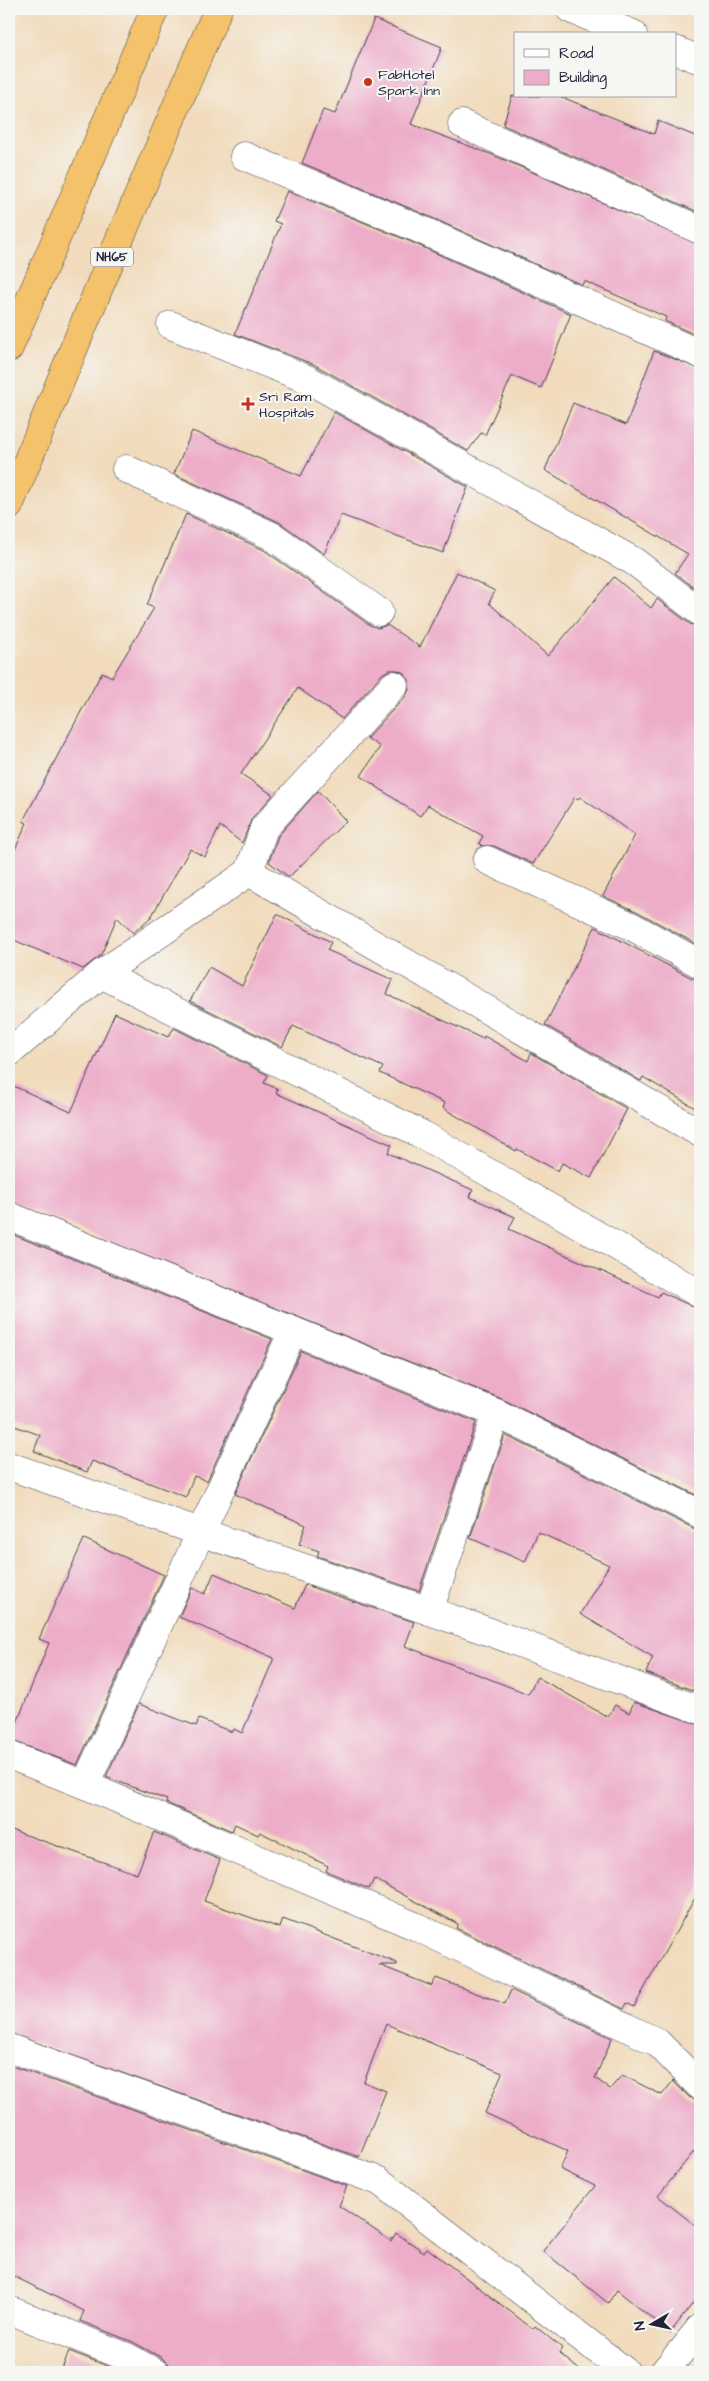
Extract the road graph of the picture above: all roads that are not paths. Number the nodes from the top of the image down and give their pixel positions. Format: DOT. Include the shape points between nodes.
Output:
graph roads {
  1 [pos="155,9"];
  2 [pos="218,9"];
  3 [pos="570,9"];
  4 [pos="628,32"];
  5 [pos="676,50"];
  6 [pos="700,60"];
  7 [pos="462,124"];
  8 [pos="244,156"];
  9 [pos="700,230"];
  10 [pos="171,326"];
  11 [pos="9,348"];
  12 [pos="700,354"];
  13 [pos="126,468"];
  14 [pos="9,506"];
  15 [pos="379,612"];
  16 [pos="700,612"];
  17 [pos="394,685"];
  18 [pos="487,860"];
  19 [pos="249,872"];
  20 [pos="700,964"];
  21 [pos="101,974"];
  22 [pos="9,1053"];
  23 [pos="700,1133"];
  24 [pos="9,1216"];
  25 [pos="700,1294"];
  26 [pos="293,1331"];
  27 [pos="496,1413"];
  28 [pos="9,1466"];
  29 [pos="700,1514"];
  30 [pos="201,1530"];
  31 [pos="429,1611"];
  32 [pos="700,1710"];
  33 [pos="9,1755"];
  34 [pos="85,1785"];
  35 [pos="9,2048"];
  36 [pos="700,2086"];
  37 [pos="9,2310"];
  38 [pos="700,2328"];
  39 [pos="154,2372"];
  40 [pos="626,2372"];
  41 [pos="664,2372"];
  1 -- 11 [label="highway"];
  2 -- 14 [label="highway, NH65"];
  3 -- 4 [label="street"];
  5 -- 6 [label="street"];
  7 -- 9 [label="street"];
  8 -- 12 [label="street" via="424,231"];
  10 -- 16 [label="street" via="307,379 635,562"];
  13 -- 15 [label="street" via="272,536"];
  17 -- 19 [label="street" via="264,828"];
  18 -- 20 [label="street" via="631,926"];
  19 -- 21 [label="street"];
  19 -- 23 [label="street"];
  21 -- 22 [label="street"];
  21 -- 25 [label="street" via="423,1135"];
  24 -- 26 [label="street"];
  26 -- 27 [label="street"];
  26 -- 30 [label="street"];
  27 -- 29 [label="street"];
  27 -- 31 [label="street"];
  28 -- 30 [label="street"];
  30 -- 31 [label="street"];
  30 -- 34 [label="street"];
  31 -- 32 [label="street"];
  33 -- 34 [label="street"];
  34 -- 36 [label="street" via="417,1928 656,2042"];
  35 -- 40 [label="street" via="379,2182"];
  37 -- 39 [label="street" via="127,2357"];
  38 -- 41 [label="street"];
}
